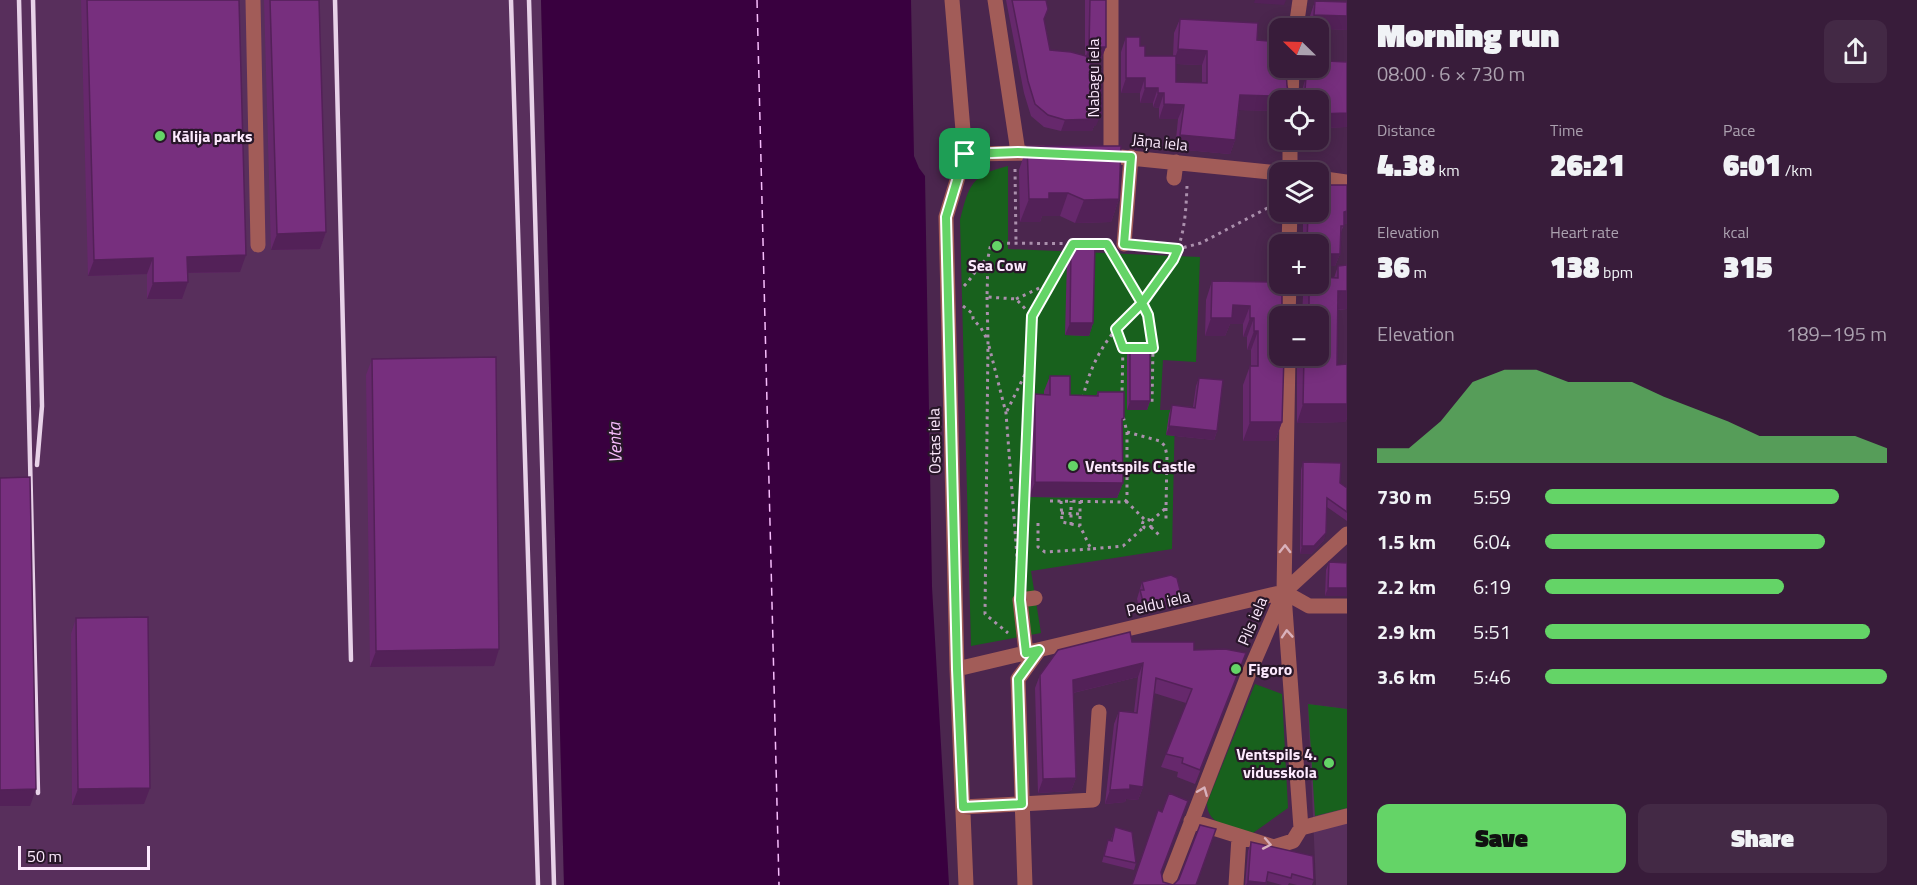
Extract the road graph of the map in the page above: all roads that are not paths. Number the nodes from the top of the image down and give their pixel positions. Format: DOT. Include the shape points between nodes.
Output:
graph roads {
  1 [pos="253,0"];
  2 [pos="952,0"];
  3 [pos="995,0"];
  4 [pos="1111,0"];
  5 [pos="1300,0"];
  6 [pos="1297,18"];
  7 [pos="1018,152"];
  8 [pos="1053,153"];
  9 [pos="965,154"];
  10 [pos="1088,154"];
  11 [pos="1111,155"];
  12 [pos="1131,157"];
  13 [pos="1182,163"];
  14 [pos="1269,171"];
  15 [pos="1174,178"];
  16 [pos="1329,180"];
  17 [pos="1347,182"];
  18 [pos="258,245"];
  19 [pos="1118,249"];
  20 [pos="1287,366"];
  21 [pos="1347,534"];
  22 [pos="1284,592"];
  23 [pos="1028,599"];
  24 [pos="1347,606"];
  25 [pos="1032,651"];
  26 [pos="957,669"];
  27 [pos="1099,712"];
  28 [pos="1022,804"];
  29 [pos="963,807"];
  30 [pos="1347,816"];
  31 [pos="1191,821"];
  32 [pos="1301,828"];
  33 [pos="1239,837"];
  34 [pos="966,885"];
  35 [pos="1025,885"];
  36 [pos="1167,885"];
  37 [pos="1236,885"];
  1 -- 18 [label="street"];
  2 -- 9 [label="street, Ostas iela"];
  3 -- 7 [label="street"];
  4 -- 11 [label="street, Nabagu iela"];
  5 -- 6 [label="street"];
  7 -- 8 [label="street"];
  7 -- 9 [label="street"];
  9 -- 26 [label="street, Ostas iela" via="946,217"];
  10 -- 11 [label="street, Jāņa iela"];
  11 -- 12 [label="street, Jāņa iela"];
  12 -- 13 [label="street, Jāņa iela"];
  12 -- 19 [label="street"];
  13 -- 14 [label="street, Jāņa iela"];
  13 -- 15 [label="street"];
  16 -- 17 [label="street"];
  22 -- 20 [label="street, Pils iela, one-way"];
  21 -- 22 [label="street, Peldu iela"];
  22 -- 24 [label="street" via="1309,606"];
  22 -- 25 [label="street, Peldu iela"];
  31 -- 22 [label="street, Pils iela, one-way"];
  32 -- 22 [label="street, one-way"];
  23 -- 25 [label="street"];
  25 -- 26 [label="street, Peldu iela"];
  25 -- 28 [label="street" via="1018,679"];
  26 -- 29 [label="street, Ostas iela"];
  27 -- 28 [label="street" via="1093,800"];
  28 -- 29 [label="street"];
  28 -- 35 [label="street"];
  29 -- 34 [label="street, Ostas iela"];
  30 -- 32 [label="street"];
  31 -- 33 [label="street"];
  31 -- 36 [label="street, Pils iela"];
  33 -- 32 [label="street, one-way" via="1274,847 1293,841"];
  33 -- 37 [label="street"];
}
